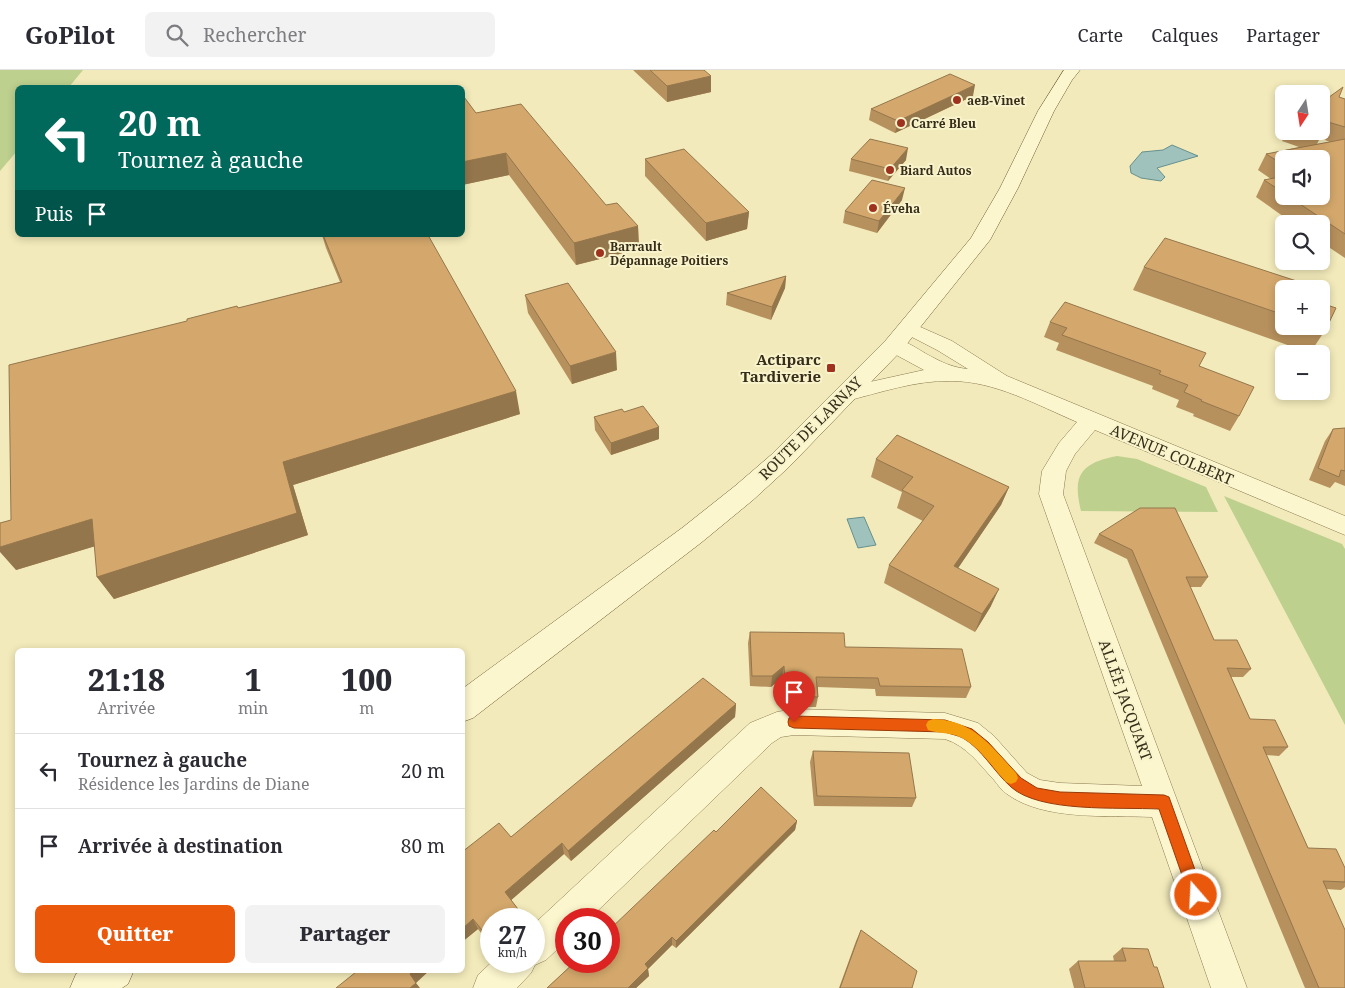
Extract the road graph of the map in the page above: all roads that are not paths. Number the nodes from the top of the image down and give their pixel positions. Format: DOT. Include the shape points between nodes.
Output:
graph roads {
  1 [pos="1072,70"];
  2 [pos="901,336"];
  3 [pos="952,374"];
  4 [pos="999,381"];
  5 [pos="846,394"];
  6 [pos="1090,420"];
  7 [pos="1345,526"];
  8 [pos="465,706"];
  9 [pos="1164,802"];
  10 [pos="545,938"];
  11 [pos="110,973"];
  12 [pos="507,973"];
  13 [pos="90,988"];
  14 [pos="491,988"];
  15 [pos="1229,988"];
  1 -- 2 [label="street, ROUTE DE LARNAY" via="1046,111 980,240"];
  2 -- 3 [label="street, AVENUE COLBERT" via="928,364"];
  2 -- 4 [label="street, AVENUE COLBERT" via="959,353"];
  2 -- 5 [label="street, ROUTE DE LARNAY"];
  3 -- 4 [label="street, AVENUE COLBERT"];
  3 -- 5 [label="street, AVENUE COLBERT" via="915,378"];
  4 -- 6 [label="street, AVENUE COLBERT"];
  5 -- 8 [label="street, ROUTE DE LARNAY" via="744,493"];
  6 -- 7 [label="street, AVENUE COLBERT"];
  6 -- 9 [label="street, ALLÉE JACQUART" via="1054,471 1051,494"];
  9 -- 10 [label="street" via="1035,794 1016,783 967,733 945,726 794,722 777,725 761,733"];
  9 -- 15 [label="street, ALLÉE JACQUART"];
  11 -- 13 [label="street"];
  12 -- 14 [label="street"];
}
